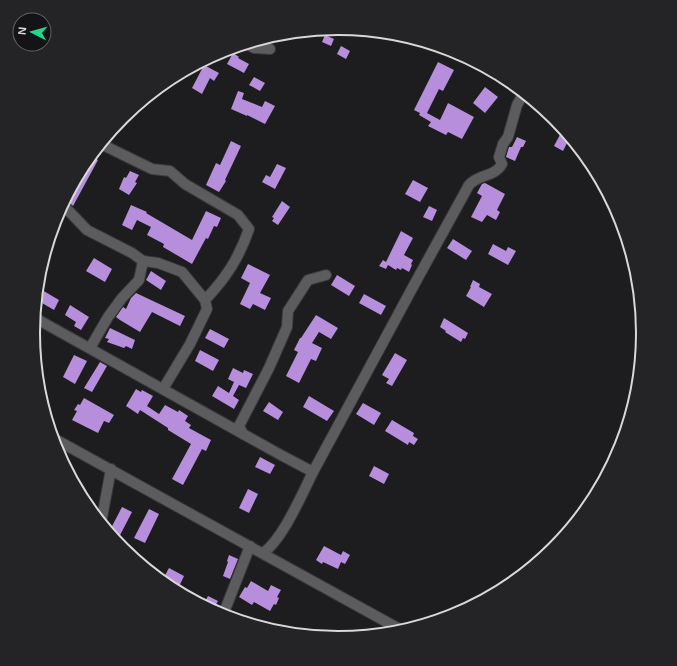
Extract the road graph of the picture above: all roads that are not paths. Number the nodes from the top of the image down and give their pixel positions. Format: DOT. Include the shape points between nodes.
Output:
graph roads {
  1 [pos="253,48"];
  2 [pos="270,49"];
  3 [pos="521,98"];
  4 [pos="106,147"];
  5 [pos="67,209"];
  6 [pos="143,261"];
  7 [pos="326,275"];
  8 [pos="205,300"];
  9 [pos="41,321"];
  10 [pos="90,348"];
  11 [pos="163,390"];
  12 [pos="244,434"];
  13 [pos="61,442"];
  14 [pos="111,469"];
  15 [pos="314,472"];
  16 [pos="102,515"];
  17 [pos="250,546"];
  18 [pos="263,553"];
  19 [pos="226,609"];
  20 [pos="393,626"];
  1 -- 2 [label="street"];
  3 -- 15 [label="street" via="499,156 502,164 496,172 472,181 469,185"];
  4 -- 8 [label="street" via="152,169 170,171 185,184 238,215 249,229 232,266 220,285"];
  5 -- 6 [label="street" via="87,230"];
  6 -- 8 [label="street" via="158,263 182,272"];
  6 -- 10 [label="street" via="139,280 108,317"];
  7 -- 12 [label="street" via="308,280 288,311 287,327 239,426"];
  8 -- 11 [label="street" via="206,309 190,344"];
  9 -- 10 [label="street"];
  10 -- 11 [label="street"];
  11 -- 12 [label="street"];
  12 -- 15 [label="street"];
  13 -- 14 [label="street"];
  14 -- 16 [label="street"];
  14 -- 17 [label="street"];
  15 -- 18 [label="street" via="293,512 268,550"];
  17 -- 18 [label="street"];
  17 -- 19 [label="street"];
  18 -- 20 [label="street"];
}
